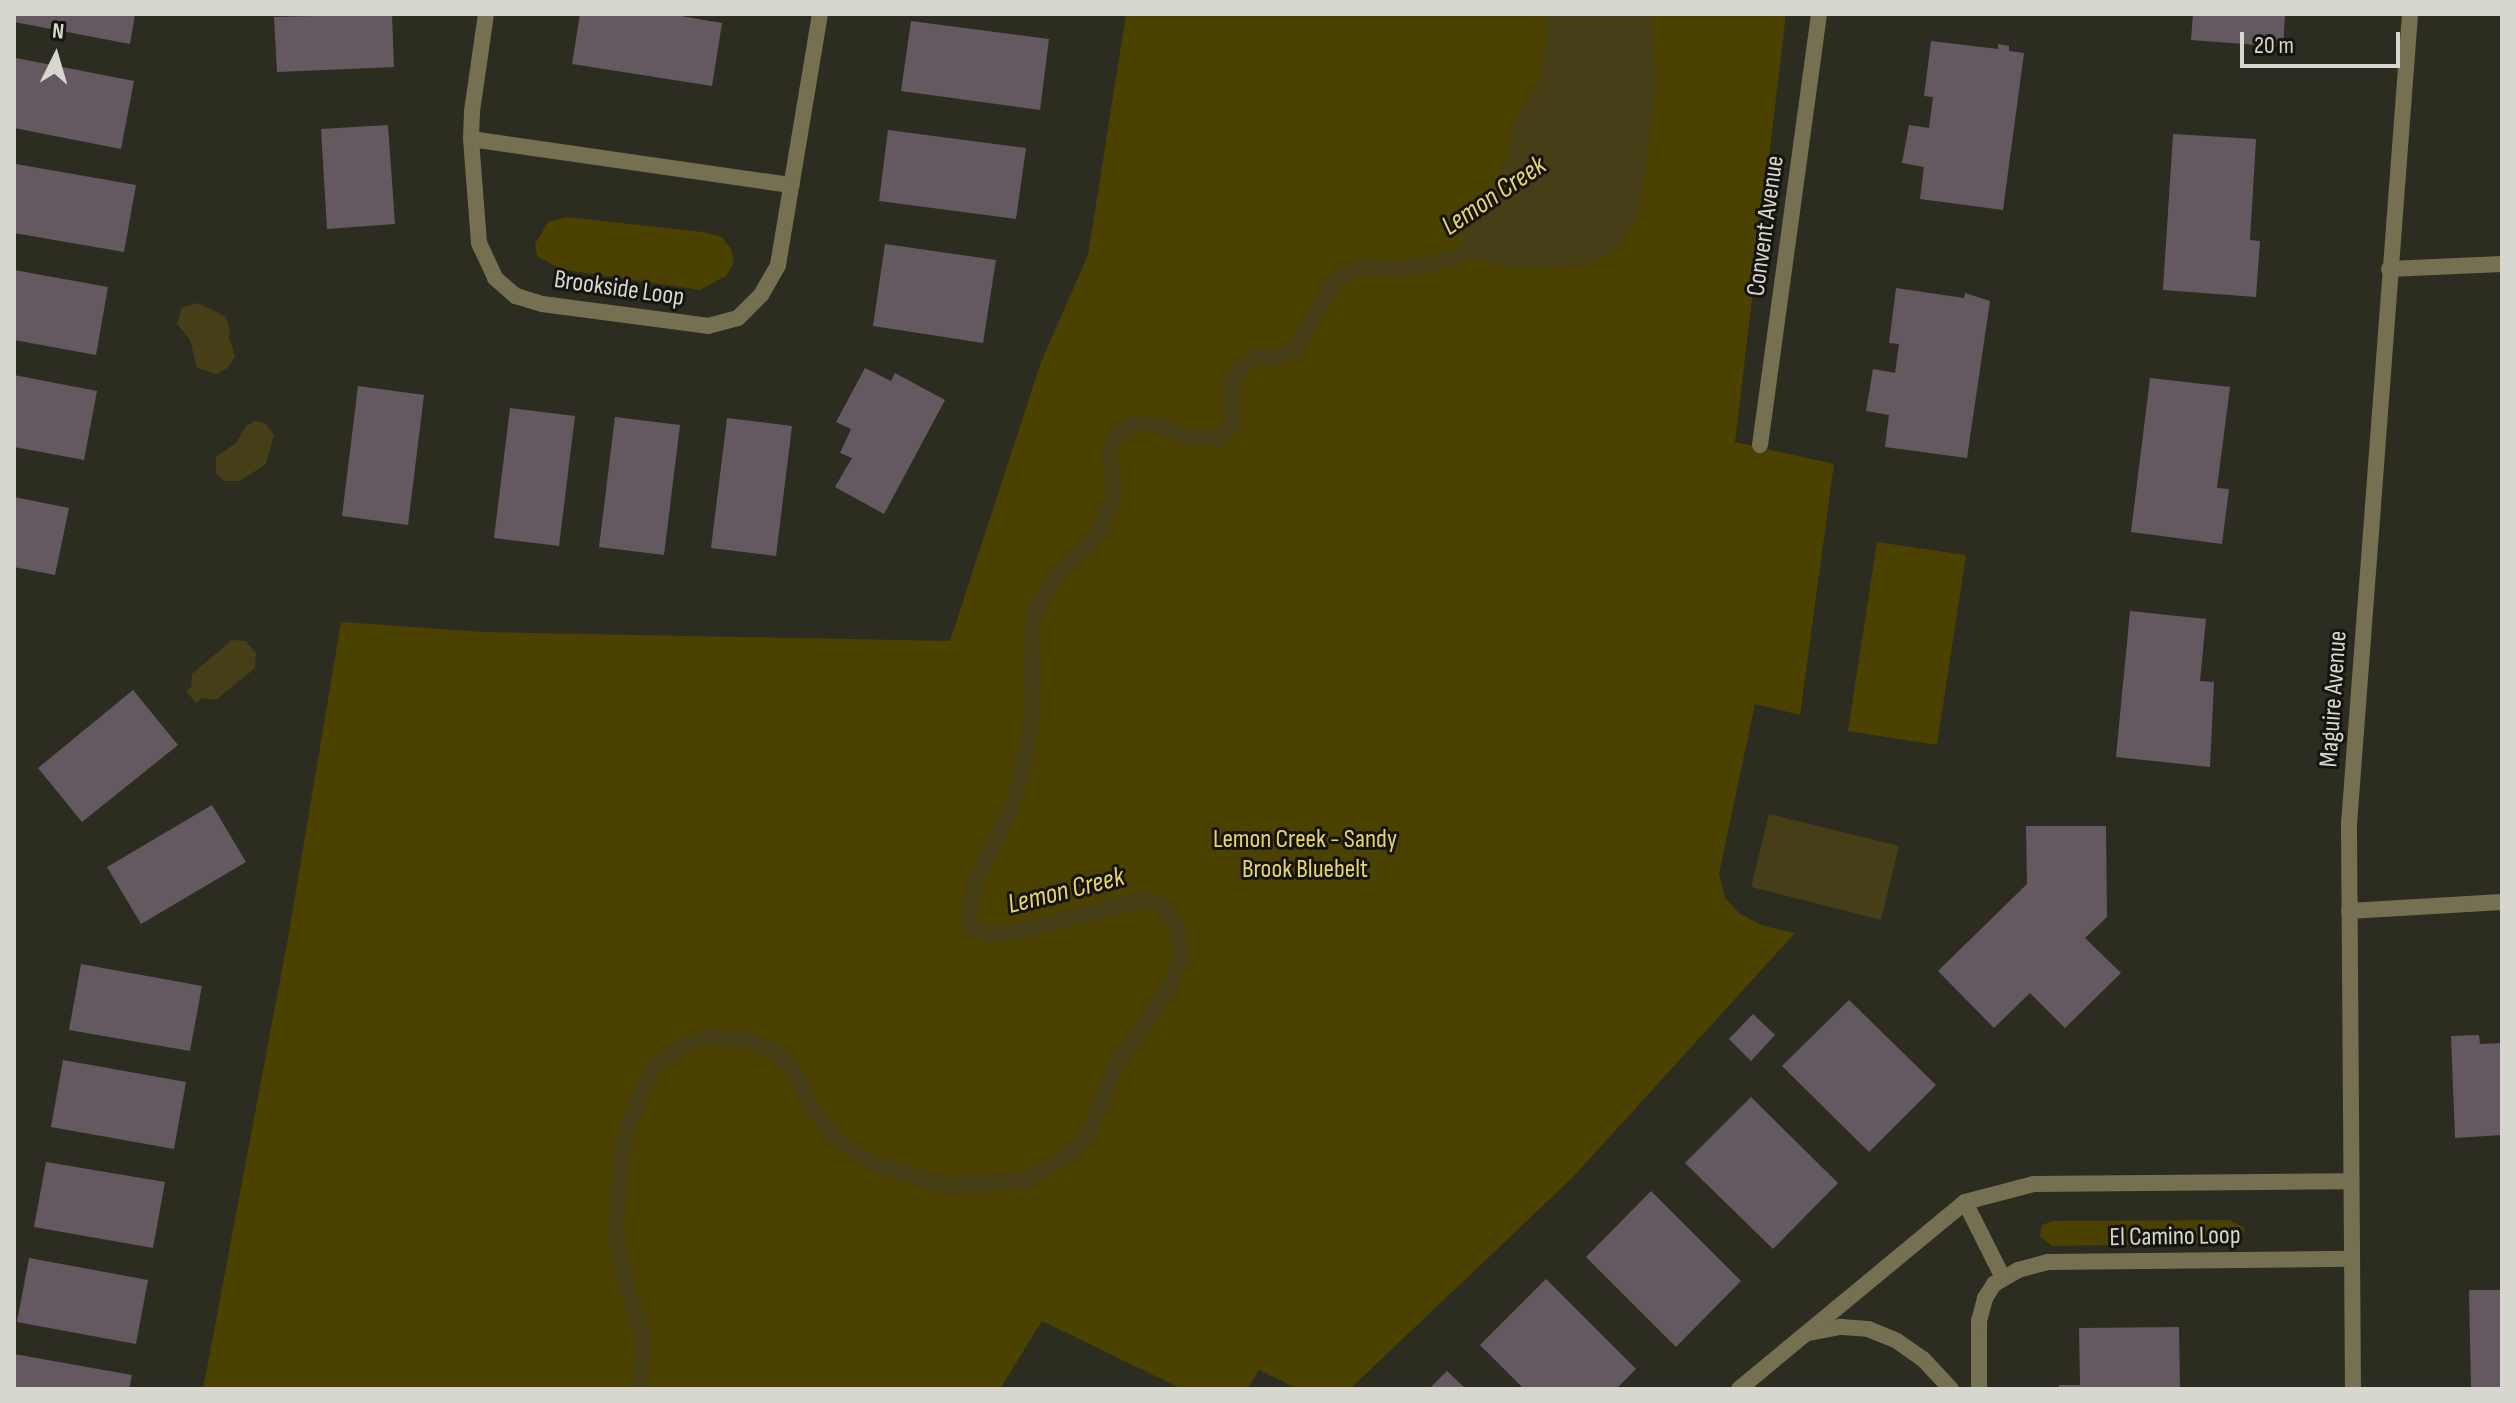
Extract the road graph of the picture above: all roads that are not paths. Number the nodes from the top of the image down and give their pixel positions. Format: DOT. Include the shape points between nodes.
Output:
graph roads {
  1 [pos="486,14"];
  2 [pos="820,14"];
  3 [pos="1819,14"];
  4 [pos="2410,14"];
  5 [pos="471,139"];
  6 [pos="792,185"];
  7 [pos="2502,264"];
  8 [pos="2389,269"];
  9 [pos="1760,445"];
  10 [pos="2502,902"];
  11 [pos="2349,911"];
  12 [pos="2351,1181"];
  13 [pos="1965,1202"];
  14 [pos="2352,1259"];
  15 [pos="2003,1278"];
  16 [pos="1807,1333"];
  17 [pos="1739,1389"];
  18 [pos="1951,1389"];
  19 [pos="1979,1389"];
  20 [pos="2353,1389"];
  1 -- 5 [label="street, Brookside Loop"];
  2 -- 6 [label="street, Brookside Loop"];
  3 -- 9 [label="street, Convent Avenue"];
  4 -- 8 [label="street, Maguire Avenue"];
  5 -- 6 [label="street"];
  5 -- 6 [label="street, Brookside Loop" via="479,243 485,260 495,278 516,296 542,304 708,326 738,318 761,295 778,265"];
  7 -- 8 [label="street"];
  8 -- 11 [label="street, Maguire Avenue" via="2349,824"];
  10 -- 11 [label="street"];
  11 -- 12 [label="street, Maguire Avenue"];
  12 -- 13 [label="street" via="2034,1184"];
  12 -- 14 [label="street, Maguire Avenue"];
  13 -- 15 [label="street"];
  13 -- 16 [label="street"];
  14 -- 15 [label="street, El Camino Loop" via="2048,1262"];
  14 -- 20 [label="street, Maguire Avenue"];
  15 -- 19 [label="street" via="1985,1298 1979,1321"];
  16 -- 17 [label="street"];
  16 -- 18 [label="street" via="1868,1329 1923,1359"];
}
